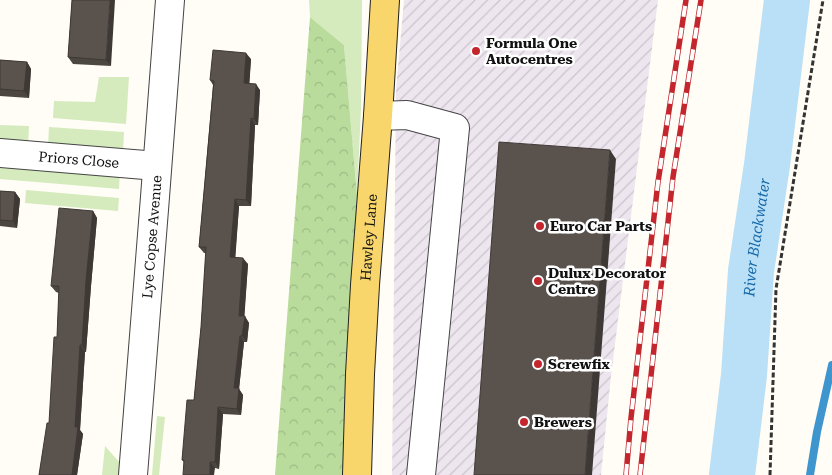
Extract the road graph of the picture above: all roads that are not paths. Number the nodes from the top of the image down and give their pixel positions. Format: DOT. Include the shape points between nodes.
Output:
graph roads {
  1 [pos="170,0"];
  2 [pos="385,0"];
  3 [pos="378,116"];
  4 [pos="0,153"];
  5 [pos="157,166"];
  6 [pos="133,475"];
  7 [pos="357,475"];
  8 [pos="420,475"];
  1 -- 5 [label="street, Lye Copse Avenue"];
  2 -- 3 [label="main road, Hawley Lane"];
  3 -- 7 [label="main road, Hawley Lane" via="364,295"];
  3 -- 8 [label="street" via="407,115 455,128"];
  4 -- 5 [label="street, Priors Close"];
  5 -- 6 [label="street, Lye Copse Avenue"];
}
